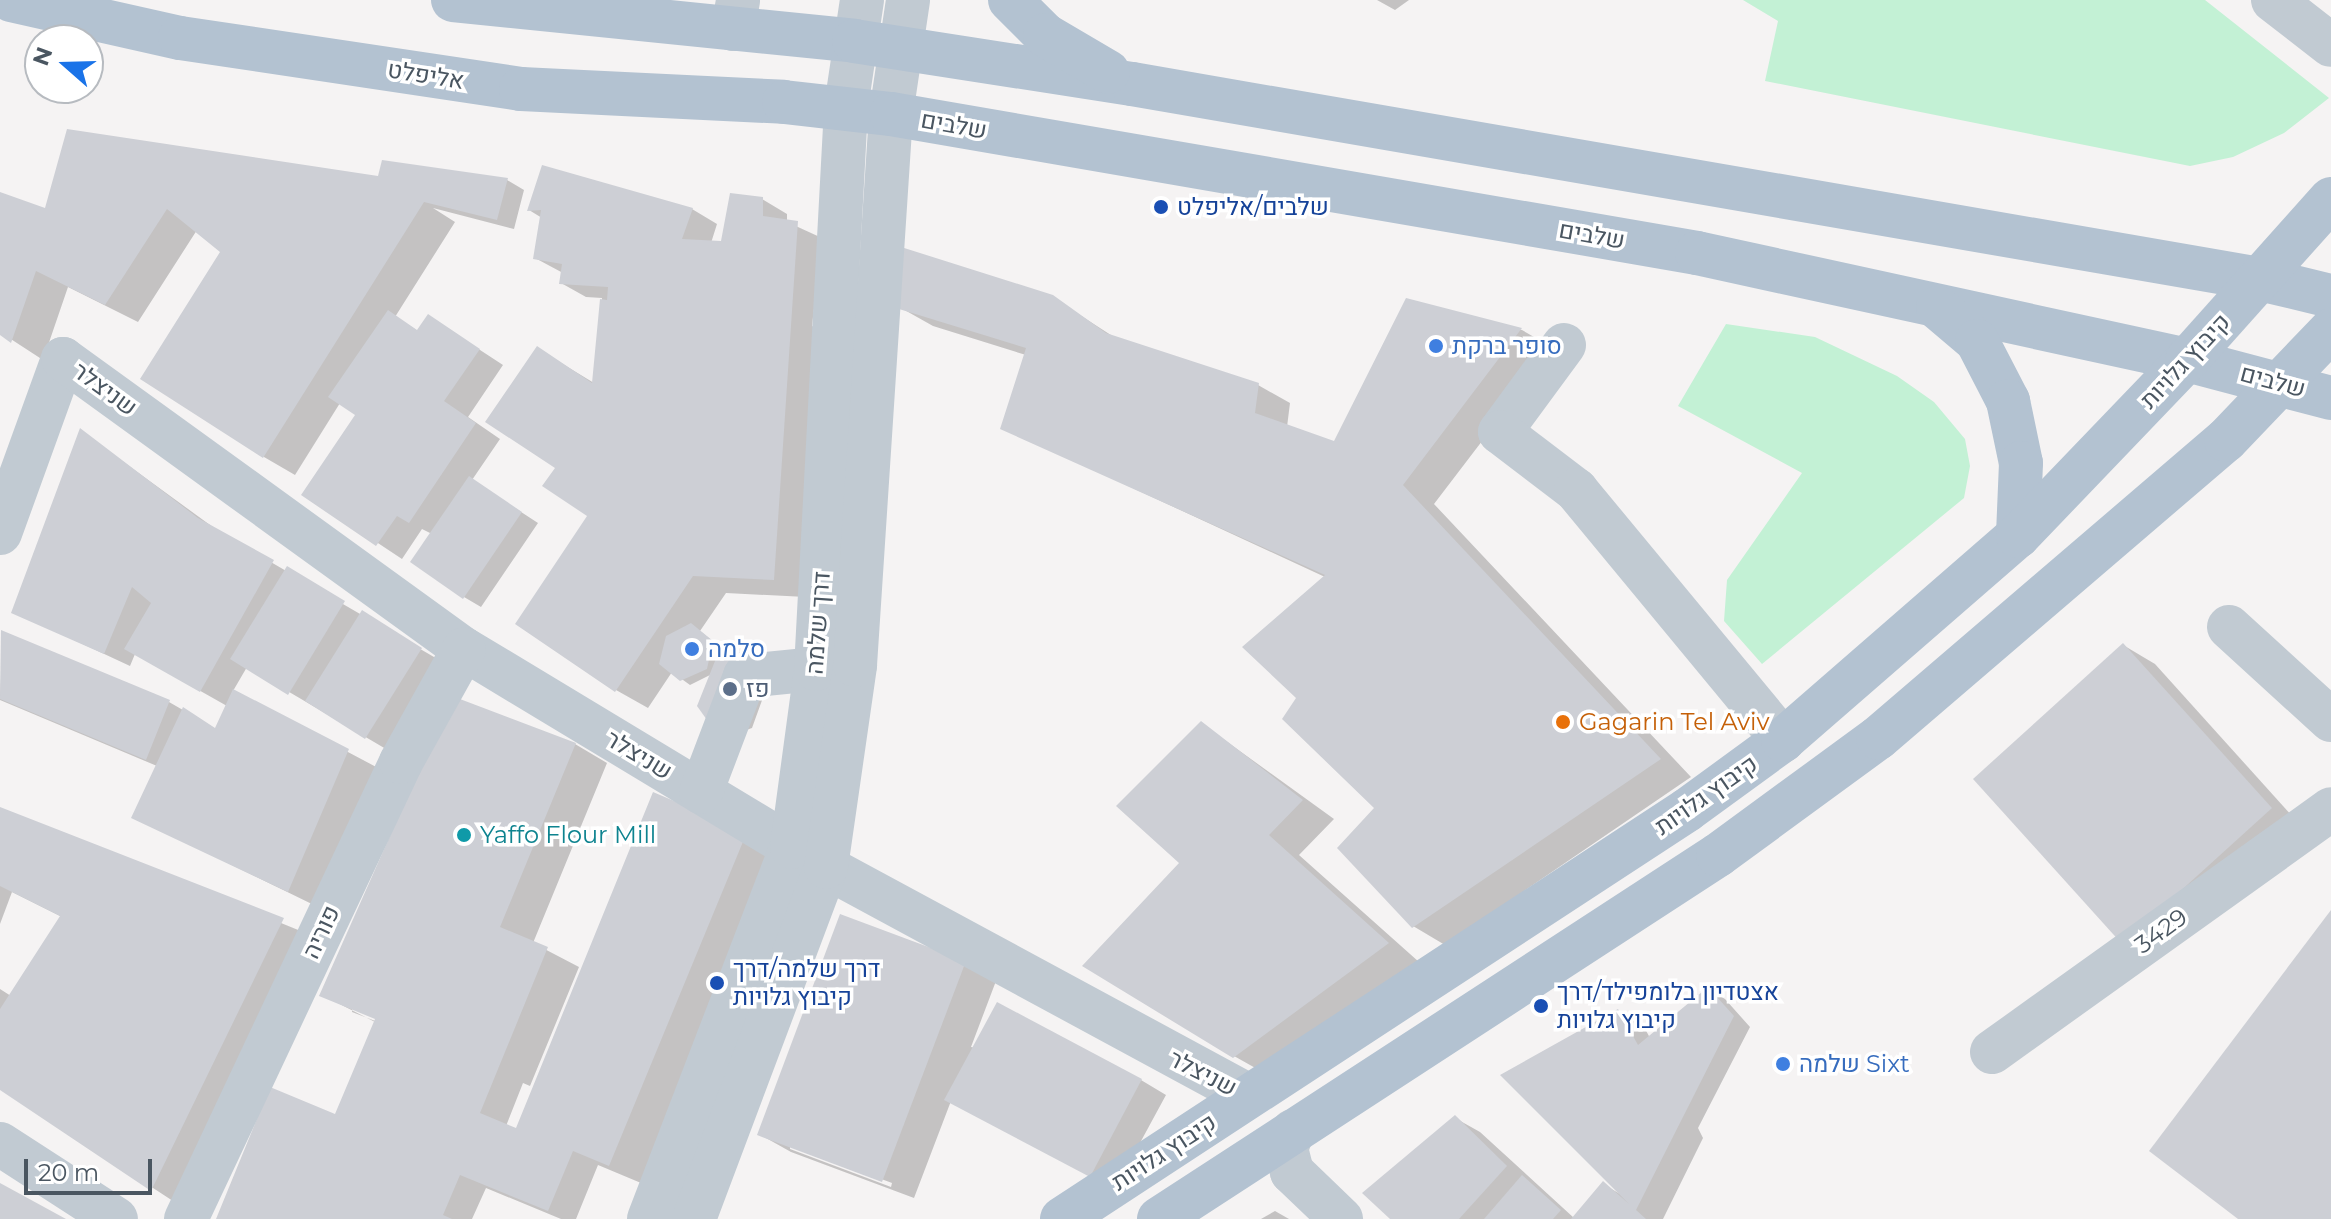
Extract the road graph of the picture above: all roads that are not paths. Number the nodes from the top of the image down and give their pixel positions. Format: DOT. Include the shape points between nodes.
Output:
graph roads {
  1 [pos="11,0"];
  2 [pos="453,0"];
  3 [pos="908,0"];
  4 [pos="1010,0"];
  5 [pos="2273,0"];
  6 [pos="735,14"];
  7 [pos="858,21"];
  8 [pos="2331,45"];
  9 [pos="899,49"];
  10 [pos="1132,84"];
  11 [pos="846,107"];
  12 [pos="891,114"];
  13 [pos="2331,199"];
  14 [pos="2260,279"];
  15 [pos="2331,296"];
  16 [pos="1936,307"];
  17 [pos="2331,330"];
  18 [pos="1564,345"];
  19 [pos="2187,360"];
  20 [pos="2283,382"];
  21 [pos="2331,398"];
  22 [pos="0,533"];
  23 [pos="2018,536"];
  24 [pos="2229,627"];
  25 [pos="464,649"];
  26 [pos="836,667"];
  27 [pos="2331,720"];
  28 [pos="1783,740"];
  29 [pos="701,792"];
  30 [pos="2331,809"];
  31 [pos="809,857"];
  32 [pos="1992,1052"];
  33 [pos="1249,1096"];
  34 [pos="1293,1131"];
  35 [pos="0,1144"];
  36 [pos="116,1219"];
  37 [pos="186,1219"];
  38 [pos="649,1219"];
  39 [pos="694,1219"];
  40 [pos="1062,1219"];
  41 [pos="1159,1219"];
  42 [pos="1341,1219"];
  1 -- 11 [label="main road, אליפלט" via="180,38 521,89"];
  2 -- 6 [label="main road"];
  3 -- 9 [label="street, דרך שלמה"];
  4 -- 10 [label="main road" via="1045,35"];
  5 -- 8 [label="street"];
  6 -- 7 [label="main road"];
  7 -- 9 [label="main road"];
  7 -- 11 [label="street, דרך שלמה"];
  9 -- 10 [label="main road"];
  9 -- 12 [label="street, דרך שלמה"];
  10 -- 14 [label="main road"];
  11 -- 12 [label="main road, שלבים"];
  11 -- 26 [label="street, דרך שלמה"];
  12 -- 16 [label="main road, שלבים" via="1697,253"];
  12 -- 26 [label="street, דרך שלמה"];
  13 -- 14 [label="main road, קיבוץ גלויות"];
  14 -- 15 [label="main road"];
  14 -- 19 [label="main road, קיבוץ גלויות"];
  16 -- 19 [label="main road, שלבים"];
  16 -- 23 [label="main road" via="1977,341 2008,401 2021,463"];
  17 -- 20 [label="main road"];
  18 -- 28 [label="street" via="1500,432 1576,490"];
  19 -- 20 [label="main road, שלבים"];
  19 -- 23 [label="main road, קיבוץ גלויות"];
  20 -- 21 [label="main road, שלבים"];
  20 -- 34 [label="main road" via="2226,440 1878,738 1718,855"];
  22 -- 25 [label="street, שניצלר" via="63,359"];
  23 -- 28 [label="main road, קיבוץ גלויות"];
  24 -- 27 [label="street"];
  25 -- 29 [label="street, שניצלר"];
  25 -- 37 [label="street, פוריה" via="401,762"];
  26 -- 29 [label="street" via="745,676"];
  26 -- 31 [label="street, דרך שלמה"];
  28 -- 33 [label="main road, קיבוץ גלויות" via="1687,810"];
  29 -- 31 [label="street, שניצלר"];
  30 -- 32 [label="street, 3429"];
  31 -- 33 [label="street, שניצלר"];
  31 -- 38 [label="street, דרך שלמה"];
  31 -- 39 [label="street, דרך שלמה"];
  33 -- 40 [label="main road, קיבוץ גלויות"];
  34 -- 41 [label="main road"];
  34 -- 42 [label="street" via="1286,1148 1292,1172"];
  35 -- 36 [label="street"];
}
